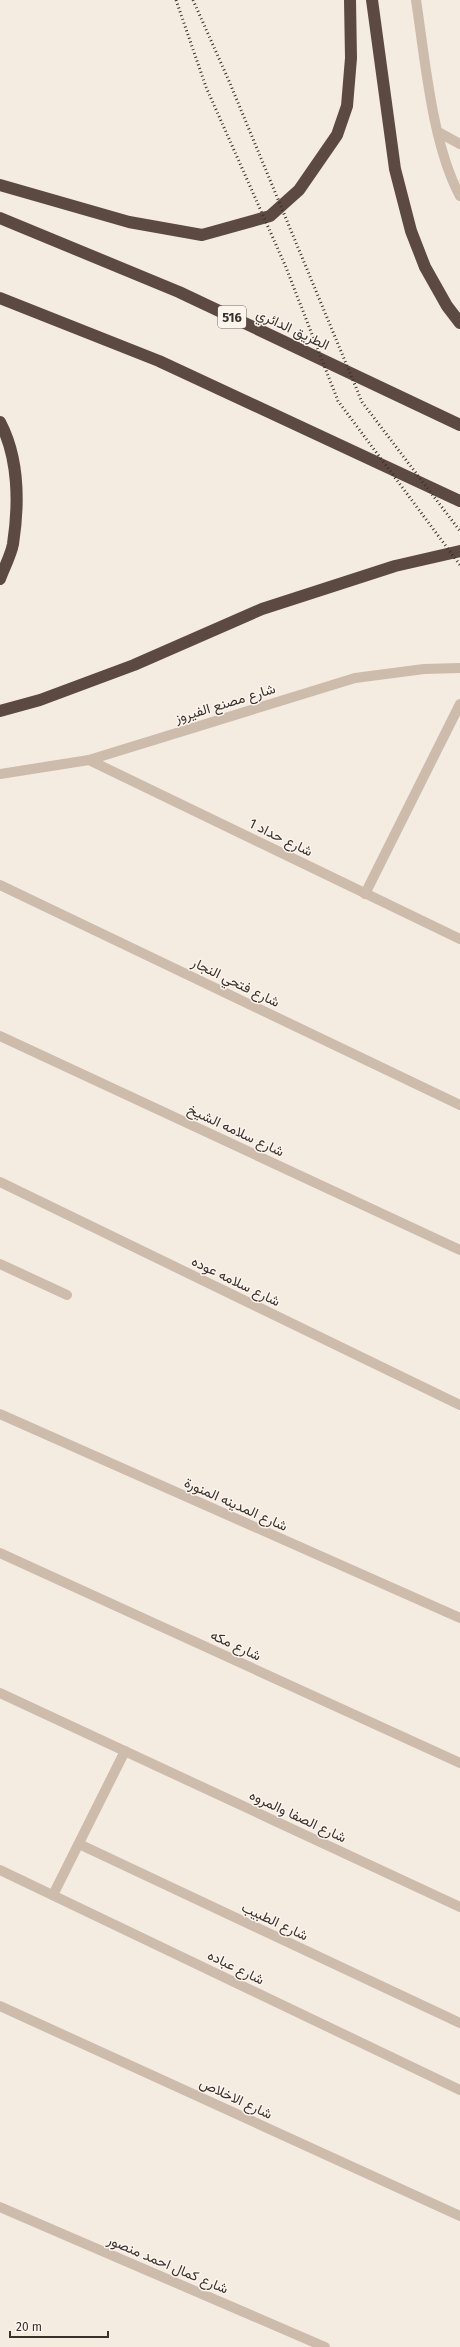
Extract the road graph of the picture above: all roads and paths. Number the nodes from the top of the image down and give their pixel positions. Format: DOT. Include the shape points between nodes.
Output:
graph roads {
  1 [pos="350,0"];
  2 [pos="372,0"];
  3 [pos="416,0"];
  4 [pos="438,132"];
  5 [pos="460,144"];
  6 [pos="0,185"];
  7 [pos="460,196"];
  8 [pos="0,218"];
  9 [pos="0,298"];
  10 [pos="460,323"];
  11 [pos="0,422"];
  12 [pos="460,425"];
  13 [pos="460,501"];
  14 [pos="460,551"];
  15 [pos="0,579"];
  16 [pos="460,668"];
  17 [pos="460,704"];
  18 [pos="0,711"];
  19 [pos="89,760"];
  20 [pos="0,774"];
  21 [pos="0,885"];
  22 [pos="365,894"];
  23 [pos="460,939"];
  24 [pos="0,1036"];
  25 [pos="460,1105"];
  26 [pos="0,1182"];
  27 [pos="460,1250"];
  28 [pos="0,1264"];
  29 [pos="67,1296"];
  30 [pos="460,1405"];
  31 [pos="0,1414"];
  32 [pos="0,1553"];
  33 [pos="460,1618"];
  34 [pos="0,1693"];
  35 [pos="125,1751"];
  36 [pos="460,1763"];
  37 [pos="79,1844"];
  38 [pos="0,1870"];
  39 [pos="53,1895"];
  40 [pos="460,1907"];
  41 [pos="0,2006"];
  42 [pos="460,2023"];
  43 [pos="460,2090"];
  44 [pos="0,2207"];
  45 [pos="460,2216"];
  46 [pos="325,2347"];
  1 -- 6 [label="highway" via="351,58 348,100 337,135 298,190 270,216 202,235 129,222"];
  2 -- 10 [label="highway" via="395,169 425,267 446,306"];
  3 -- 4 [label="street"];
  4 -- 5 [label="street"];
  4 -- 7 [label="street"];
  8 -- 12 [label="highway, الطريق الدائري / 516" via="179,292"];
  9 -- 13 [label="highway" via="160,361"];
  11 -- 15 [label="highway" via="6,433 17,489 13,545"];
  14 -- 18 [label="highway" via="395,566 262,609 134,666 40,700"];
  16 -- 19 [label="street, شارع مصنع الفيروز" via="424,669 356,678"];
  17 -- 22 [label="street"];
  19 -- 20 [label="street, شارع مصنع الفيروز"];
  19 -- 22 [label="street, شارع حداد 1"];
  21 -- 25 [label="street, شارع فتحي النجار"];
  22 -- 23 [label="street, شارع حداد 1"];
  24 -- 27 [label="street, شارع سلامه الشيخ"];
  26 -- 30 [label="street, شارع سلامه عوده"];
  28 -- 29 [label="street"];
  31 -- 33 [label="street, شارع المدينه المنورة"];
  32 -- 36 [label="street, شارع مكه"];
  34 -- 35 [label="street, شارع الصفا والمروه"];
  35 -- 37 [label="street"];
  35 -- 40 [label="street, شارع الصفا والمروه"];
  37 -- 39 [label="street"];
  37 -- 42 [label="street, شارع الطبيب"];
  38 -- 39 [label="street, شارع عباده"];
  39 -- 43 [label="street, شارع عباده"];
  41 -- 45 [label="street, شارع الاخلاص"];
  44 -- 46 [label="street, شارع كمال احمد منصور"];
}
